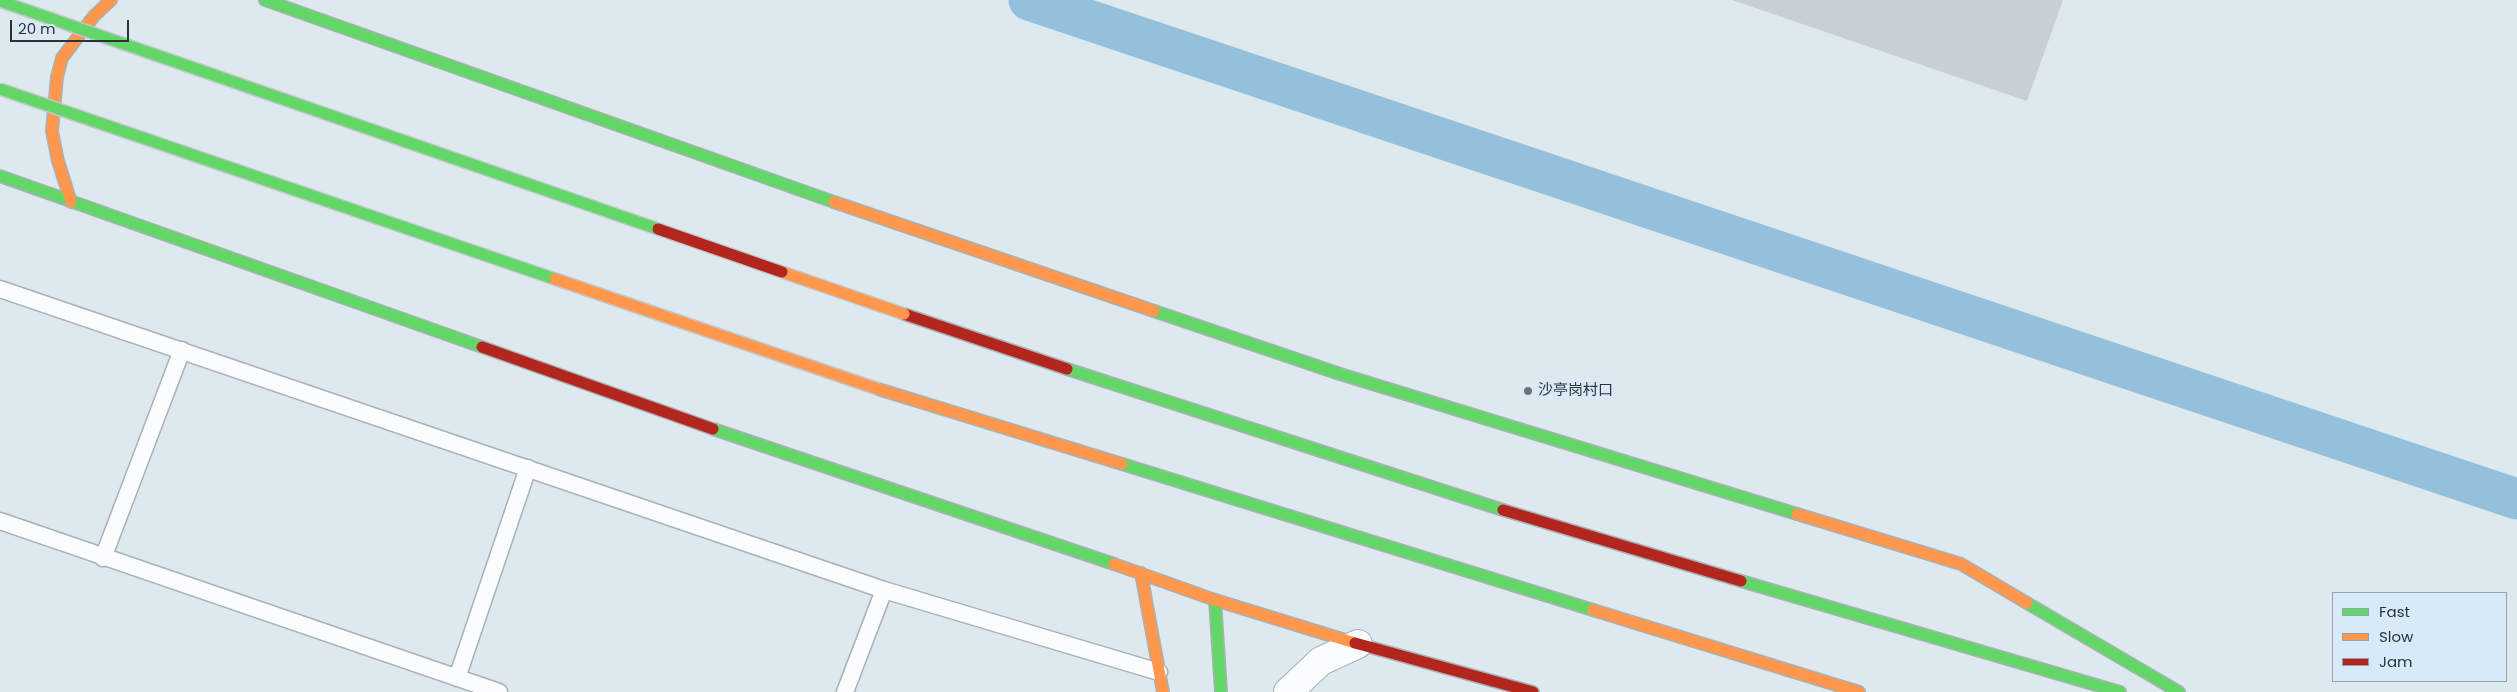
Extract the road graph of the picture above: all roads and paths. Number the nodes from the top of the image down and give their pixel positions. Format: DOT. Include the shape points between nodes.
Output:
graph roads {
  1 [pos="111,0"];
  2 [pos="265,0"];
  3 [pos="0,1"];
  4 [pos="0,89"];
  5 [pos="0,176"];
  6 [pos="71,202"];
  7 [pos="0,289"];
  8 [pos="182,350"];
  9 [pos="528,468"];
  10 [pos="0,522"];
  11 [pos="103,558"];
  12 [pos="1141,572"];
  13 [pos="884,590"];
  14 [pos="1215,600"];
  15 [pos="1358,644"];
  16 [pos="1159,672"];
  17 [pos="457,678"];
  18 [pos="499,692"];
  19 [pos="844,692"];
  20 [pos="1163,692"];
  21 [pos="1221,692"];
  22 [pos="1288,692"];
  23 [pos="1533,692"];
  24 [pos="1859,692"];
  25 [pos="2120,692"];
  26 [pos="2179,692"];
  1 -- 6 [label="main road" via="94,16 62,58 57,77 52,131"];
  2 -- 26 [label="main road" via="820,197 1340,374 1961,564"];
  3 -- 25 [label="main road, bridge" via="904,314 1387,475"];
  4 -- 24 [label="main road, bridge" via="878,389"];
  5 -- 6 [label="main road"];
  6 -- 12 [label="main road" via="806,462"];
  7 -- 8 [label="lane"];
  8 -- 9 [label="lane"];
  8 -- 11 [label="lane"];
  9 -- 13 [label="lane"];
  9 -- 17 [label="lane"];
  10 -- 11 [label="lane"];
  11 -- 17 [label="lane"];
  12 -- 14 [label="main road"];
  12 -- 16 [label="main road"];
  13 -- 16 [label="lane"];
  13 -- 19 [label="lane"];
  14 -- 15 [label="main road"];
  14 -- 21 [label="main road"];
  15 -- 22 [label="street" via="1321,660"];
  15 -- 23 [label="main road"];
  16 -- 20 [label="main road"];
  17 -- 18 [label="lane"];
}
